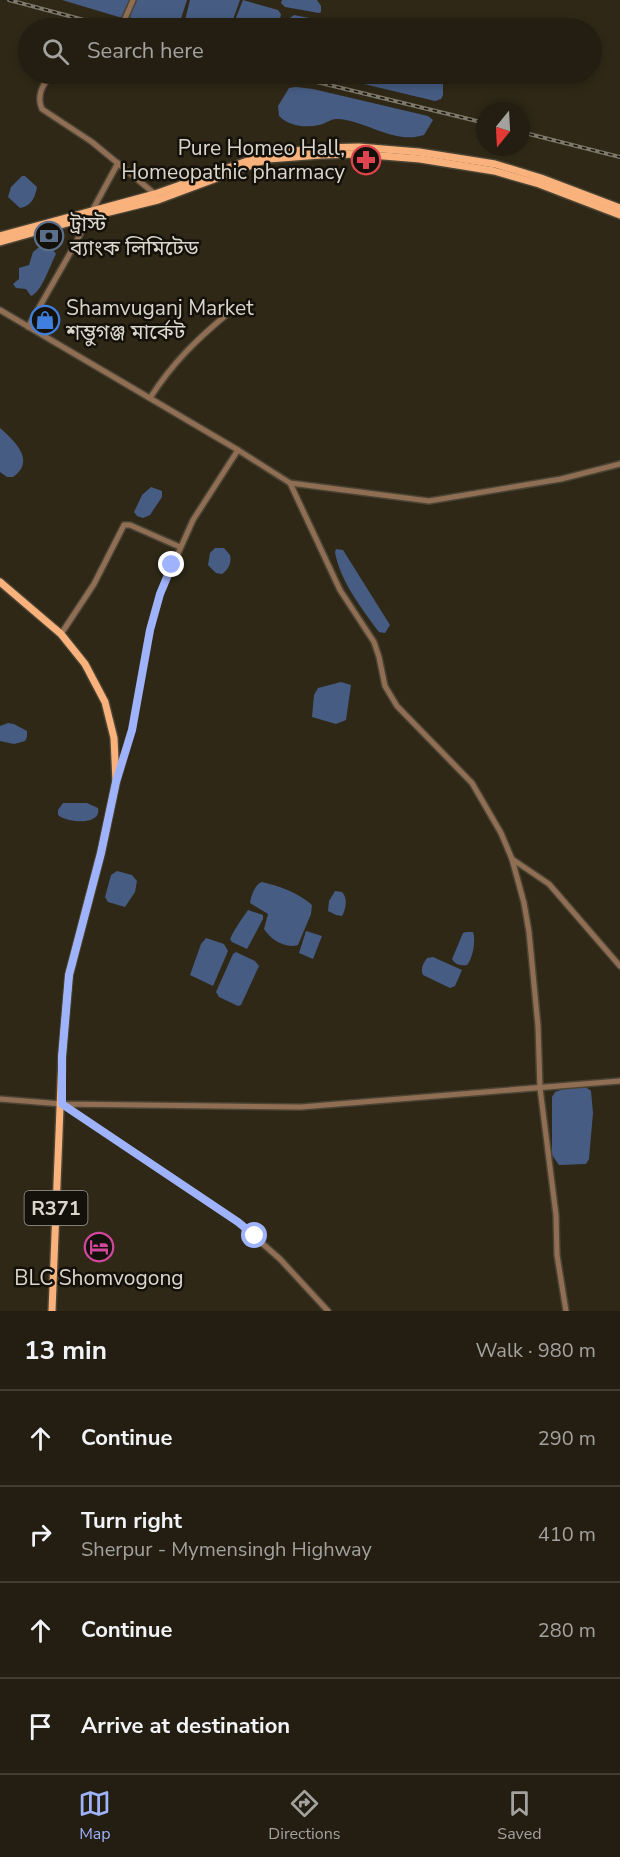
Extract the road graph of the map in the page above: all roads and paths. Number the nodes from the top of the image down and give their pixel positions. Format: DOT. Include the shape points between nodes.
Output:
graph roads {
  1 [pos="133,0"];
  2 [pos="125,18"];
  3 [pos="44,84"];
  4 [pos="117,163"];
  5 [pos="155,194"];
  6 [pos="620,208"];
  7 [pos="90,214"];
  8 [pos="620,215"];
  9 [pos="0,240"];
  10 [pos="0,310"];
  11 [pos="231,311"];
  12 [pos="27,327"];
  13 [pos="150,398"];
  14 [pos="238,450"];
  15 [pos="620,464"];
  16 [pos="290,483"];
  17 [pos="180,547"];
  18 [pos="0,582"];
  19 [pos="61,634"];
  20 [pos="116,782"];
  21 [pos="512,858"];
  22 [pos="620,966"];
  23 [pos="620,1081"];
  24 [pos="540,1088"];
  25 [pos="0,1099"];
  26 [pos="62,1104"];
  27 [pos="52,1311"];
  28 [pos="328,1311"];
  29 [pos="566,1311"];
  1 -- 2 [label="street"];
  3 -- 4 [label="street" via="38,101 42,109"];
  4 -- 5 [label="street"];
  4 -- 7 [label="street"];
  5 -- 6 [label="main road" via="264,154 359,147 495,164"];
  5 -- 7 [label="main road"];
  7 -- 8 [label="main road" via="158,200 268,159 347,154 420,159 494,171"];
  7 -- 9 [label="main road"];
  7 -- 12 [label="street"];
  10 -- 12 [label="street"];
  11 -- 13 [label="street" via="188,347"];
  12 -- 13 [label="street"];
  13 -- 14 [label="street"];
  14 -- 16 [label="street"];
  14 -- 17 [label="street"];
  15 -- 16 [label="street" via="561,479 429,501"];
  16 -- 21 [label="street" via="340,590 374,642 388,693 472,783"];
  17 -- 19 [label="street" via="124,525 94,584"];
  17 -- 20 [label="street" via="152,621 132,730"];
  18 -- 19 [label="main road, R371"];
  19 -- 20 [label="main road, R371" via="85,664 105,702 114,738"];
  20 -- 26 [label="main road, R371" via="69,975"];
  21 -- 22 [label="street" via="549,884"];
  21 -- 24 [label="street" via="529,932"];
  23 -- 24 [label="street"];
  24 -- 26 [label="street" via="301,1107"];
  24 -- 29 [label="street"];
  25 -- 26 [label="street"];
  26 -- 27 [label="main road, R371"];
  26 -- 28 [label="street" via="238,1222 280,1259"];
}
